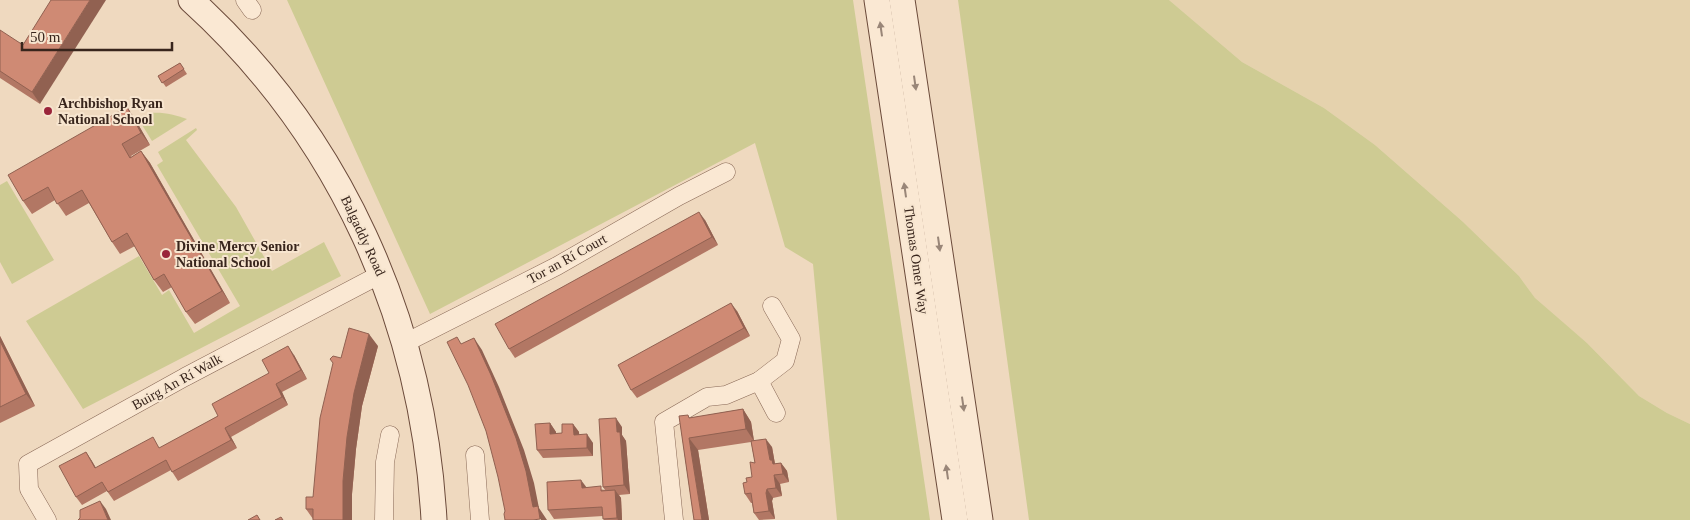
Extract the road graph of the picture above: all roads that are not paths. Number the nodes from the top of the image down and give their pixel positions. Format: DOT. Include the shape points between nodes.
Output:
graph roads {
  1 [pos="191,0"];
  2 [pos="877,0"];
  3 [pos="902,0"];
  4 [pos="726,172"];
  5 [pos="381,274"];
  6 [pos="772,306"];
  7 [pos="405,343"];
  8 [pos="759,381"];
  9 [pos="776,413"];
  10 [pos="390,435"];
  11 [pos="475,455"];
  12 [pos="47,520"];
  13 [pos="384,520"];
  14 [pos="434,520"];
  15 [pos="480,520"];
  16 [pos="674,520"];
  17 [pos="954,520"];
  18 [pos="980,520"];
  1 -- 5 [label="street, Balgaddy Road" via="250,59 312,142 355,214"];
  17 -- 2 [label="street, Thomas Omer Way, one-way"];
  3 -- 18 [label="street, Thomas Omer Way, one-way"];
  4 -- 7 [label="street, Tor an Rí Court" via="557,266"];
  5 -- 7 [label="street, Balgaddy Road"];
  5 -- 12 [label="street, Buirg An Rí Walk" via="28,464 29,489"];
  6 -- 8 [label="street" via="791,339 785,361"];
  7 -- 14 [label="street, Balgaddy Road" via="423,420"];
  8 -- 9 [label="street"];
  8 -- 16 [label="street" via="726,395 706,397 664,422"];
  10 -- 13 [label="street" via="385,462"];
  11 -- 15 [label="street"];
}
